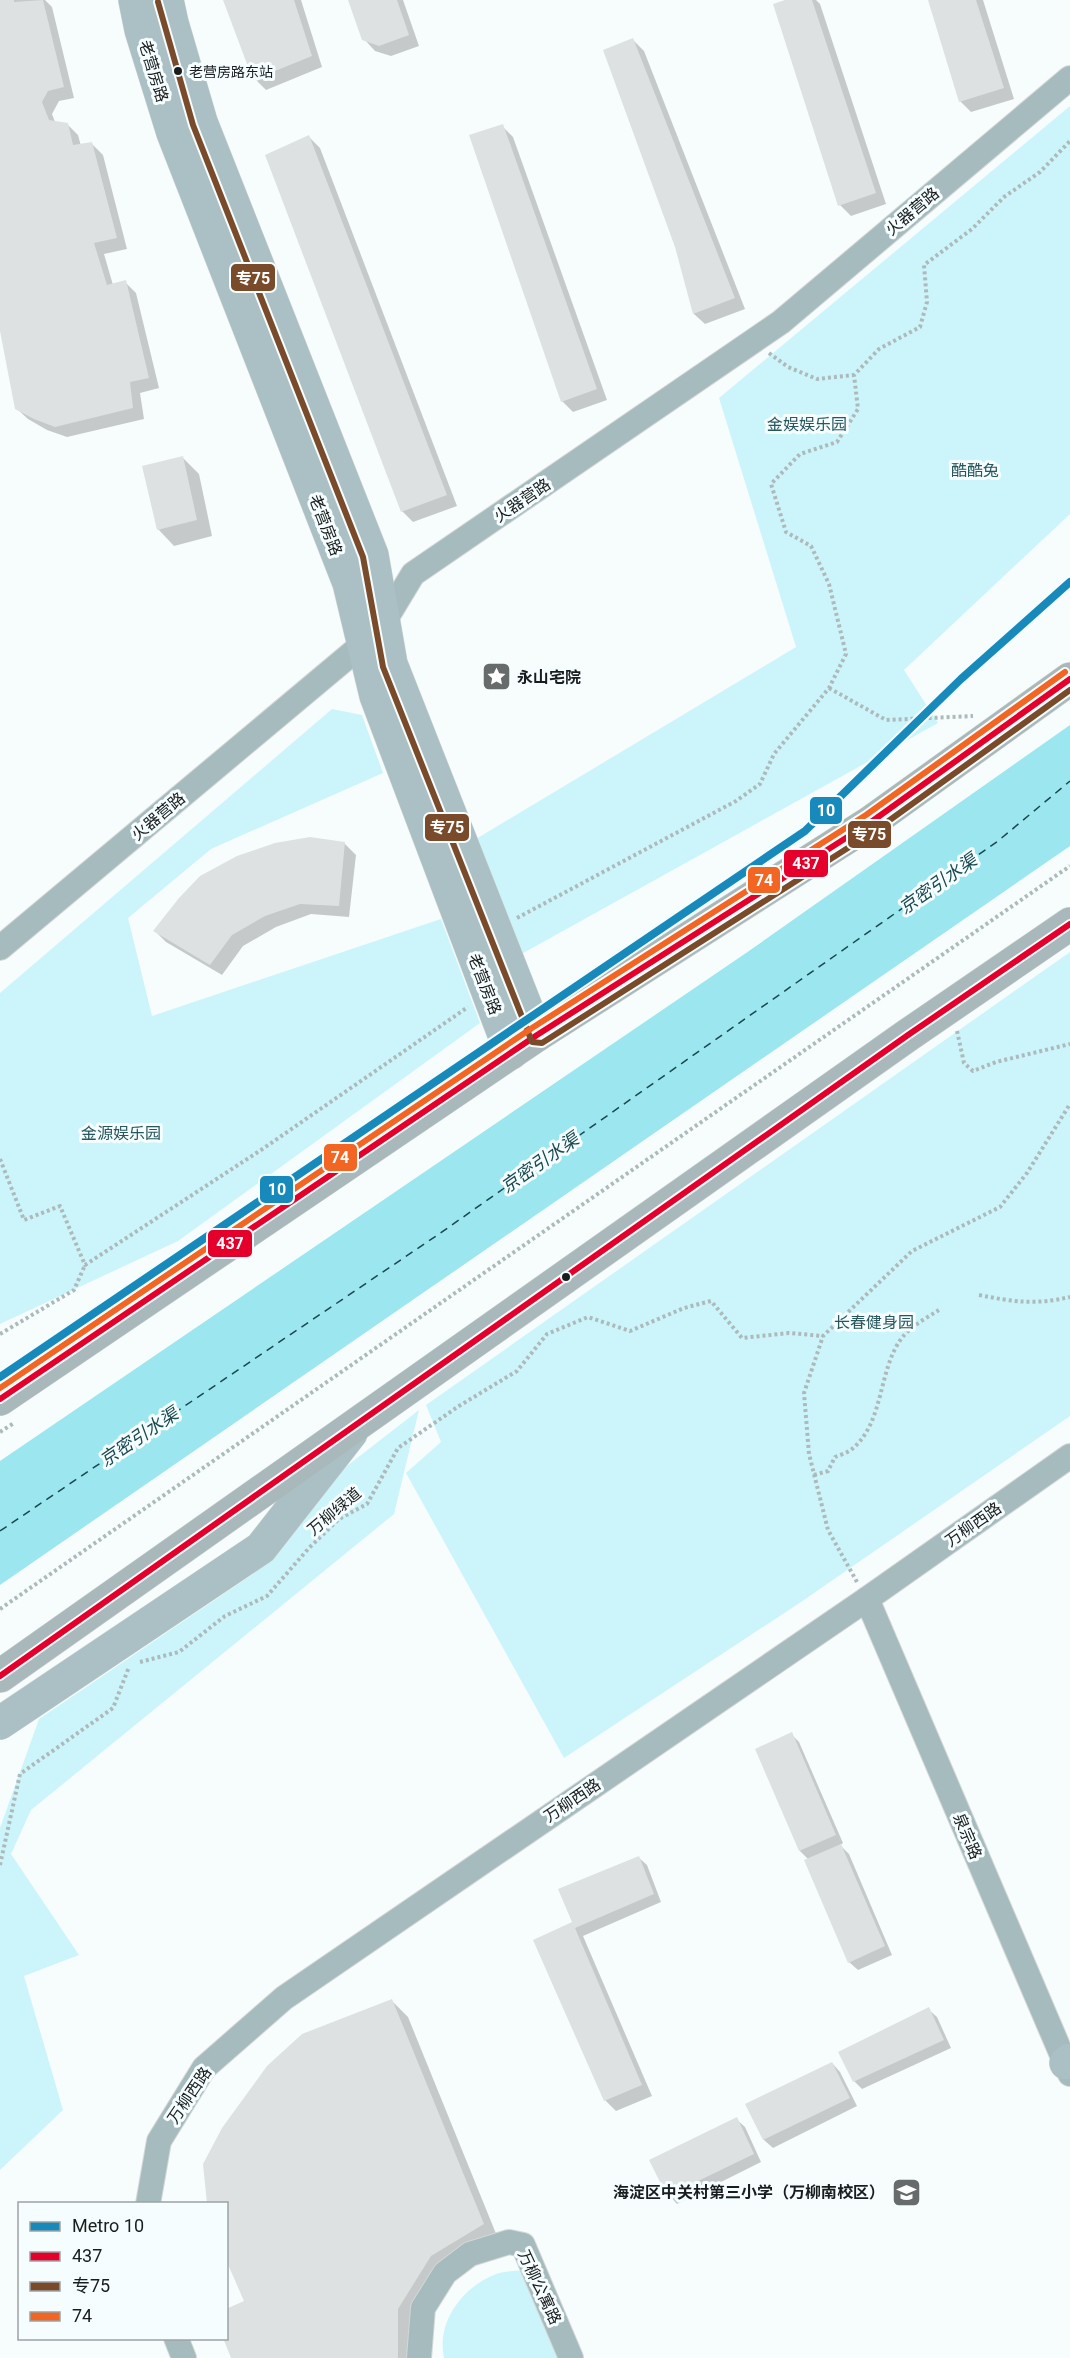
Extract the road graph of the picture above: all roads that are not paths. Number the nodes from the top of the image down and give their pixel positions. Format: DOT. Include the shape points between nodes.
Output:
graph roads {
  1 [pos="135,0"];
  2 [pos="167,0"];
  3 [pos="1070,78"];
  4 [pos="374,633"];
  5 [pos="1070,679"];
  6 [pos="1070,924"];
  7 [pos="0,948"];
  8 [pos="537,1035"];
  9 [pos="511,1053"];
  10 [pos="0,1399"];
  11 [pos="359,1423"];
  12 [pos="1070,1456"];
  13 [pos="867,1599"];
  14 [pos="69,1628"];
  15 [pos="0,1676"];
  16 [pos="0,1722"];
  17 [pos="1069,2066"];
  18 [pos="148,2202"];
  19 [pos="177,2340"];
  20 [pos="184,2358"];
  21 [pos="419,2358"];
  22 [pos="571,2358"];
  1 -- 4 [label="street, 老营房路" via="173,133 349,583"];
  2 -- 4 [label="street, 老营房路" via="201,122 372,555"];
  3 -- 4 [label="street, 火器营路" via="781,322 413,574"];
  4 -- 7 [label="street, 火器营路"];
  4 -- 8 [label="street, 老营房路" via="391,664"];
  4 -- 9 [label="street, 老营房路" via="376,696"];
  5 -- 8 [label="highway" via="871,822"];
  6 -- 11 [label="highway"];
  8 -- 9 [label="highway"];
  9 -- 10 [label="highway"];
  11 -- 14 [label="highway"];
  11 -- 16 [label="street" via="261,1548"];
  12 -- 13 [label="street, 万柳西路"];
  13 -- 17 [label="street, 泉宗路"];
  13 -- 18 [label="street, 万柳西路" via="284,1998 204,2068 159,2141"];
  14 -- 15 [label="highway"];
  14 -- 16 [label="street"];
  19 -- 20 [label="street"];
  21 -- 22 [label="street, 万柳公寓路" via="423,2308 445,2273 470,2254 509,2242 523,2245"];
}
